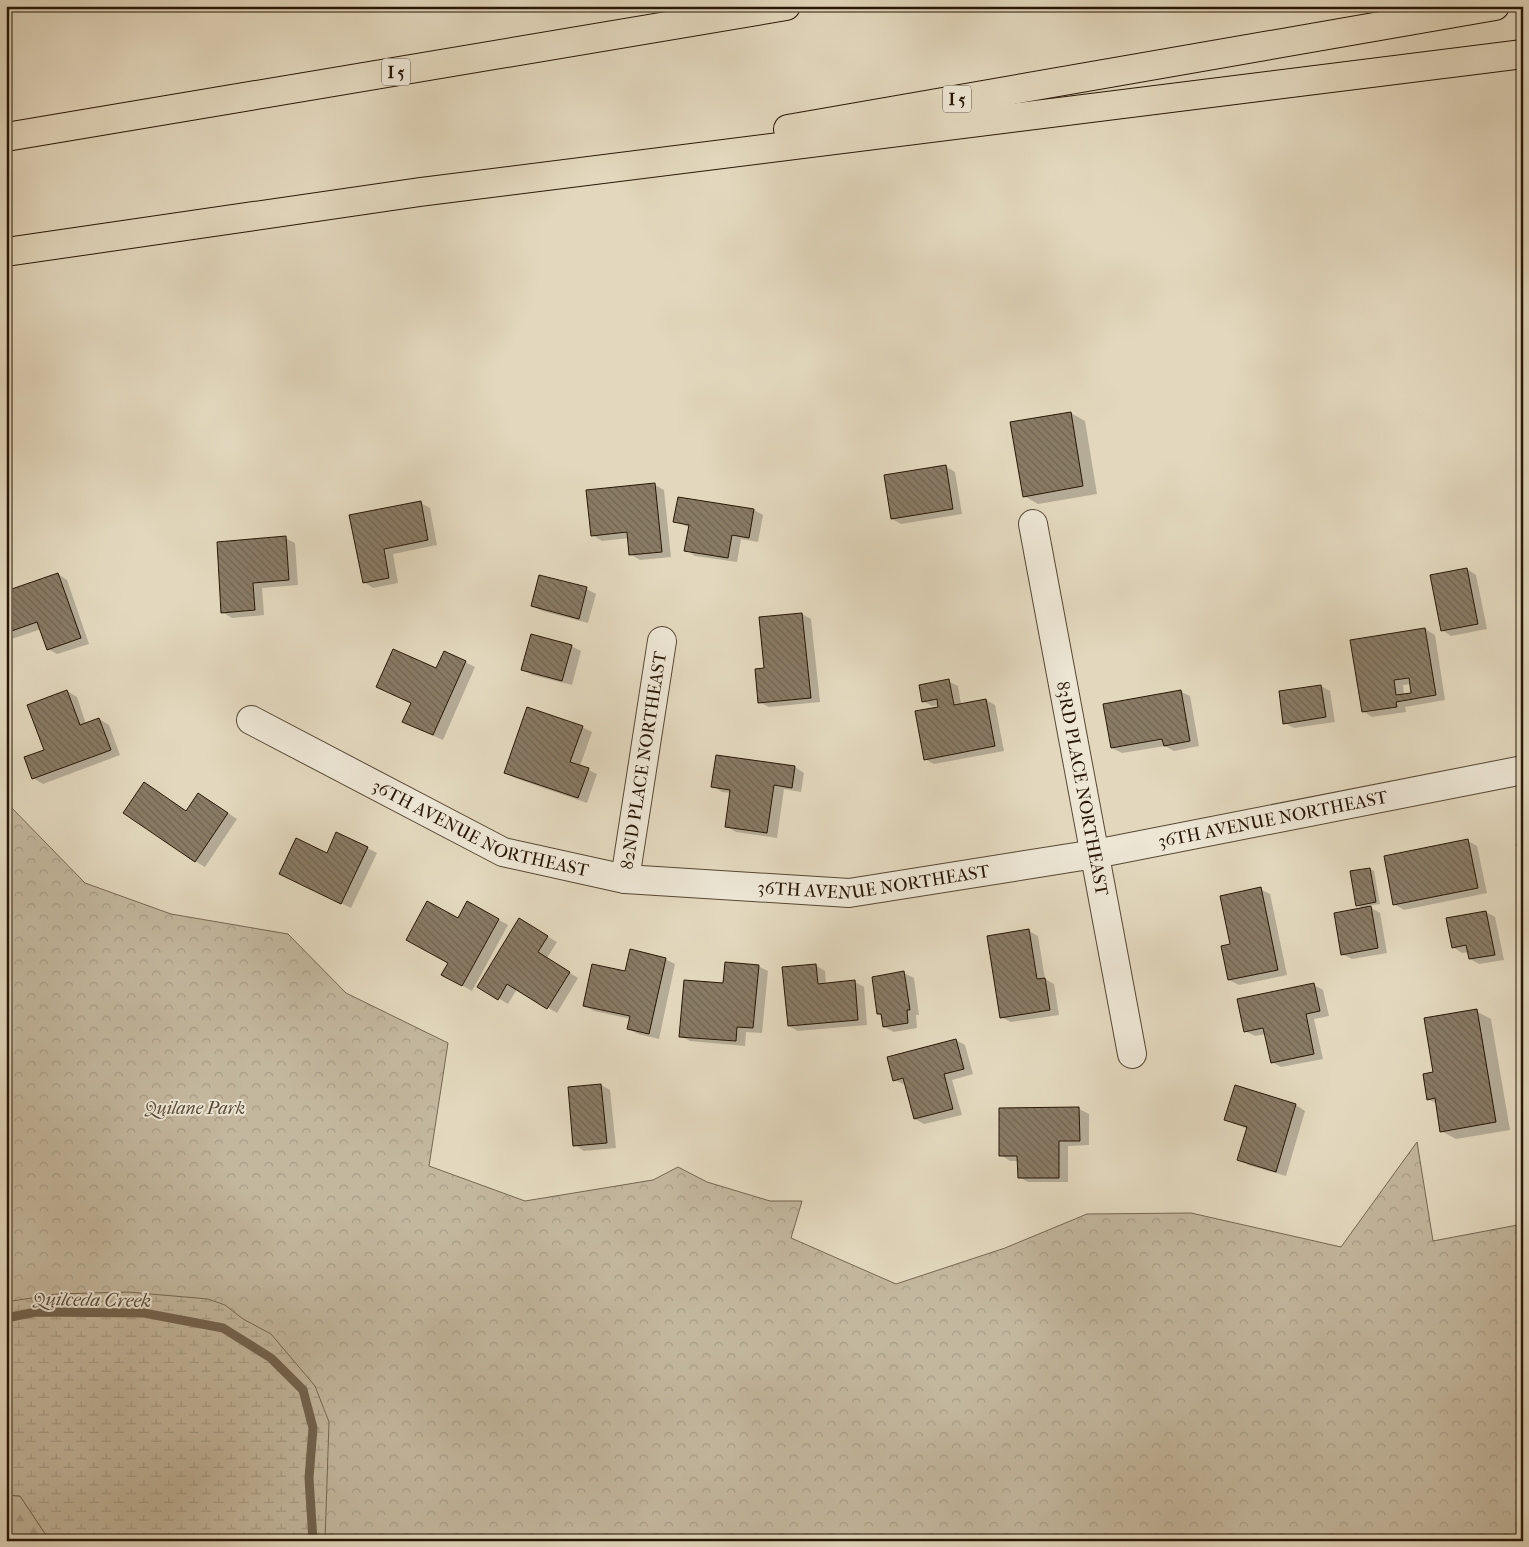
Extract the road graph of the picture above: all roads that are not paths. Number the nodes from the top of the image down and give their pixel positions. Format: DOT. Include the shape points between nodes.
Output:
graph roads {
  1 [pos="770,6"];
  2 [pos="786,6"];
  3 [pos="1495,6"];
  4 [pos="727,16"];
  5 [pos="1523,54"];
  6 [pos="6,137"];
  7 [pos="420,192"];
  8 [pos="6,252"];
  9 [pos="1033,524"];
  10 [pos="662,641"];
  11 [pos="251,720"];
  12 [pos="1523,770"];
  13 [pos="1095,854"];
  14 [pos="625,879"];
  15 [pos="1132,1054"];
  1 -- 4 [label="highway"];
  2 -- 4 [label="highway, I 5"];
  3 -- 7 [label="highway, I 5"];
  4 -- 6 [label="highway, I 5"];
  5 -- 7 [label="highway"];
  7 -- 8 [label="highway, I 5"];
  9 -- 13 [label="street, 83RD PLACE NORTHEAST"];
  10 -- 14 [label="street, 82ND PLACE NORTHEAST"];
  11 -- 14 [label="street, 36TH AVENUE NORTHEAST" via="503,852"];
  12 -- 13 [label="street, 36TH AVENUE NORTHEAST"];
  13 -- 14 [label="street, 36TH AVENUE NORTHEAST" via="849,893"];
  13 -- 15 [label="street, 83RD PLACE NORTHEAST"];
}
